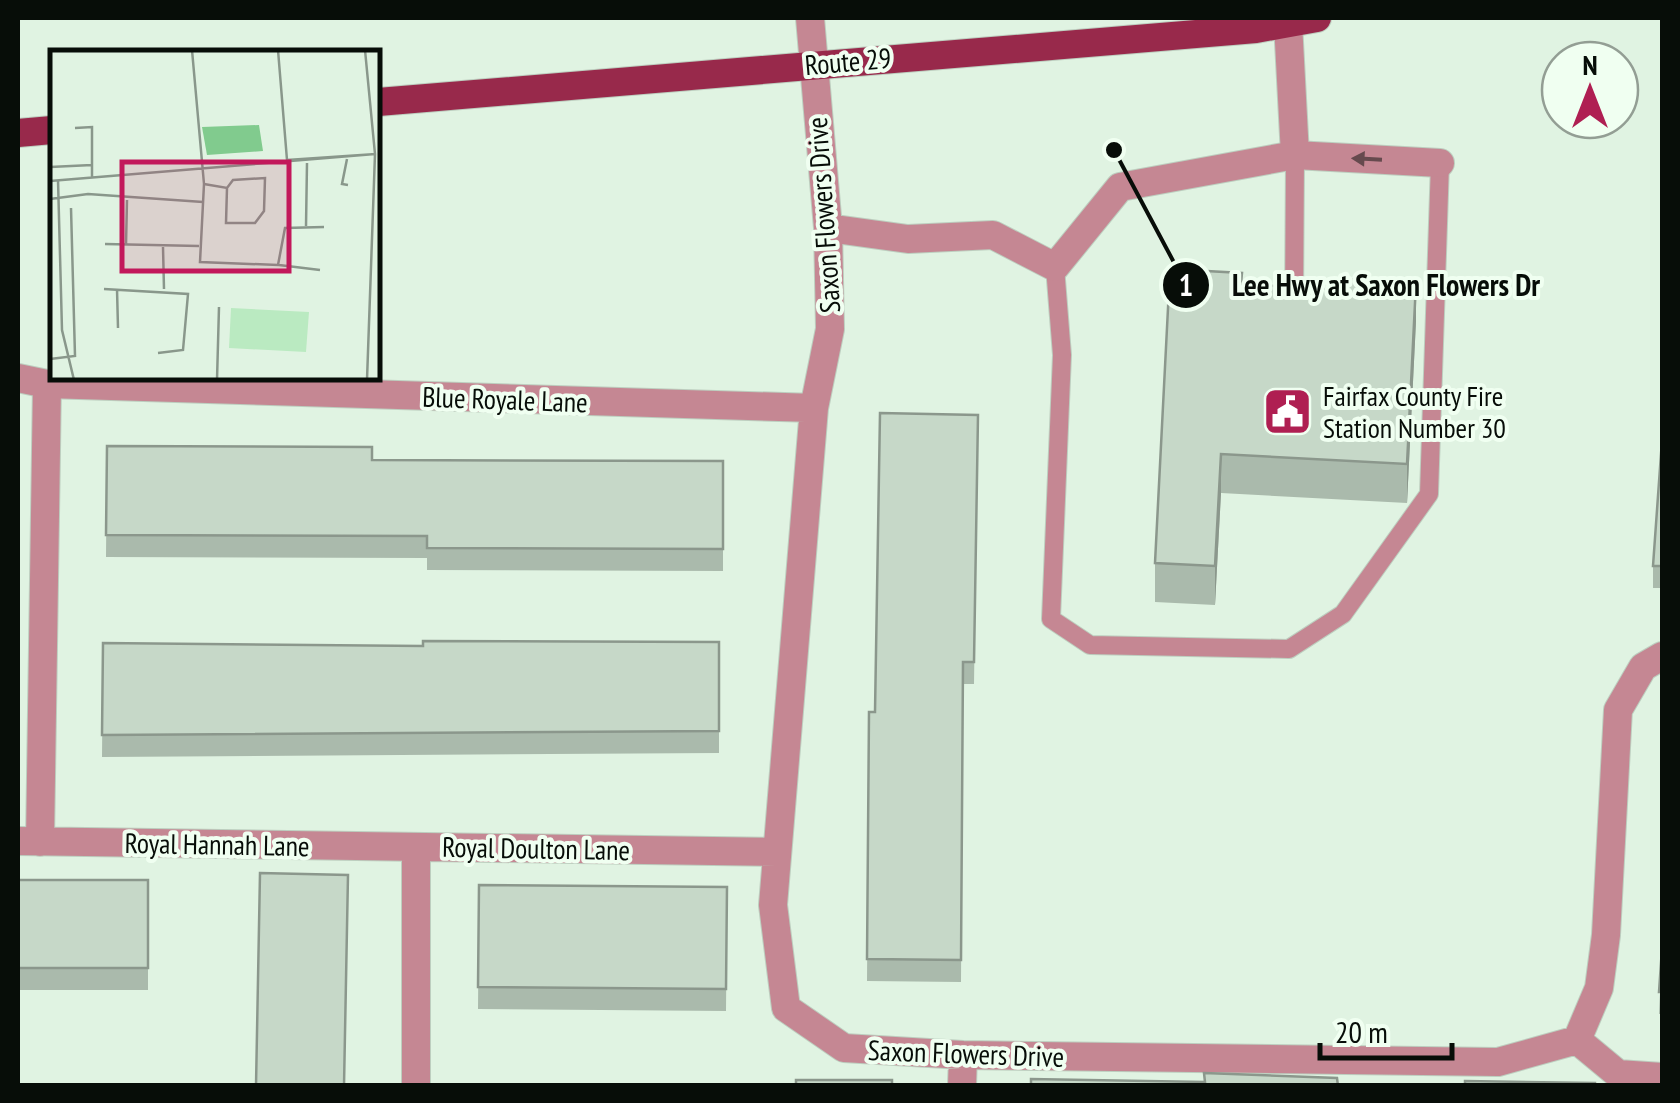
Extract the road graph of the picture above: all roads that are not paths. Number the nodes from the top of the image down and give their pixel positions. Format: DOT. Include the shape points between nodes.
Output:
graph roads {
  1 [pos="810,18"];
  2 [pos="1318,18"];
  3 [pos="1288,23"];
  4 [pos="812,64"];
  5 [pos="380,102"];
  6 [pos="50,130"];
  7 [pos="18,133"];
  8 [pos="1295,155"];
  9 [pos="1440,163"];
  10 [pos="828,228"];
  11 [pos="1055,267"];
  12 [pos="1294,316"];
  13 [pos="18,378"];
  14 [pos="47,384"];
  15 [pos="814,408"];
  16 [pos="1662,656"];
  17 [pos="29,841"];
  18 [pos="416,846"];
  19 [pos="776,852"];
  20 [pos="1577,1040"];
  21 [pos="963,1055"];
  22 [pos="1391,1074"];
  23 [pos="1662,1077"];
  24 [pos="416,1086"];
  25 [pos="962,1086"];
  1 -- 4 [label="street, Saxon Flowers Drive"];
  2 -- 3 [label="main road, Route 29"];
  3 -- 4 [label="main road, Route 29"];
  3 -- 8 [label="street"];
  4 -- 5 [label="main road, Route 29"];
  4 -- 10 [label="street, Saxon Flowers Drive"];
  6 -- 7 [label="main road"];
  9 -- 8 [label="street, one-way"];
  8 -- 11 [label="street" via="1120,187"];
  8 -- 12 [label="lane"];
  9 -- 11 [label="lane" via="1430,494 1343,614 1289,649 1090,645 1051,619 1062,356"];
  10 -- 11 [label="street" via="908,239 994,235"];
  10 -- 15 [label="street, Saxon Flowers Drive" via="830,330"];
  13 -- 14 [label="street, Blue Royale Lane"];
  14 -- 15 [label="street, Blue Royale Lane"];
  14 -- 17 [label="street"];
  15 -- 19 [label="street, Saxon Flowers Drive"];
  16 -- 20 [label="street" via="1643,667 1618,710 1606,935 1599,988"];
  17 -- 18 [label="street, Royal Hannah Lane"];
  18 -- 19 [label="street, Royal Doulton Lane"];
  18 -- 24 [label="street, Royal Doulton Lane"];
  19 -- 21 [label="street, Saxon Flowers Drive" via="772,905 786,1008 844,1048"];
  20 -- 22 [label="street, Saxon Flowers Drive" via="1498,1062"];
  20 -- 23 [label="street" via="1618,1074"];
  21 -- 22 [label="street, Saxon Flowers Drive"];
  21 -- 25 [label="street"];
}
